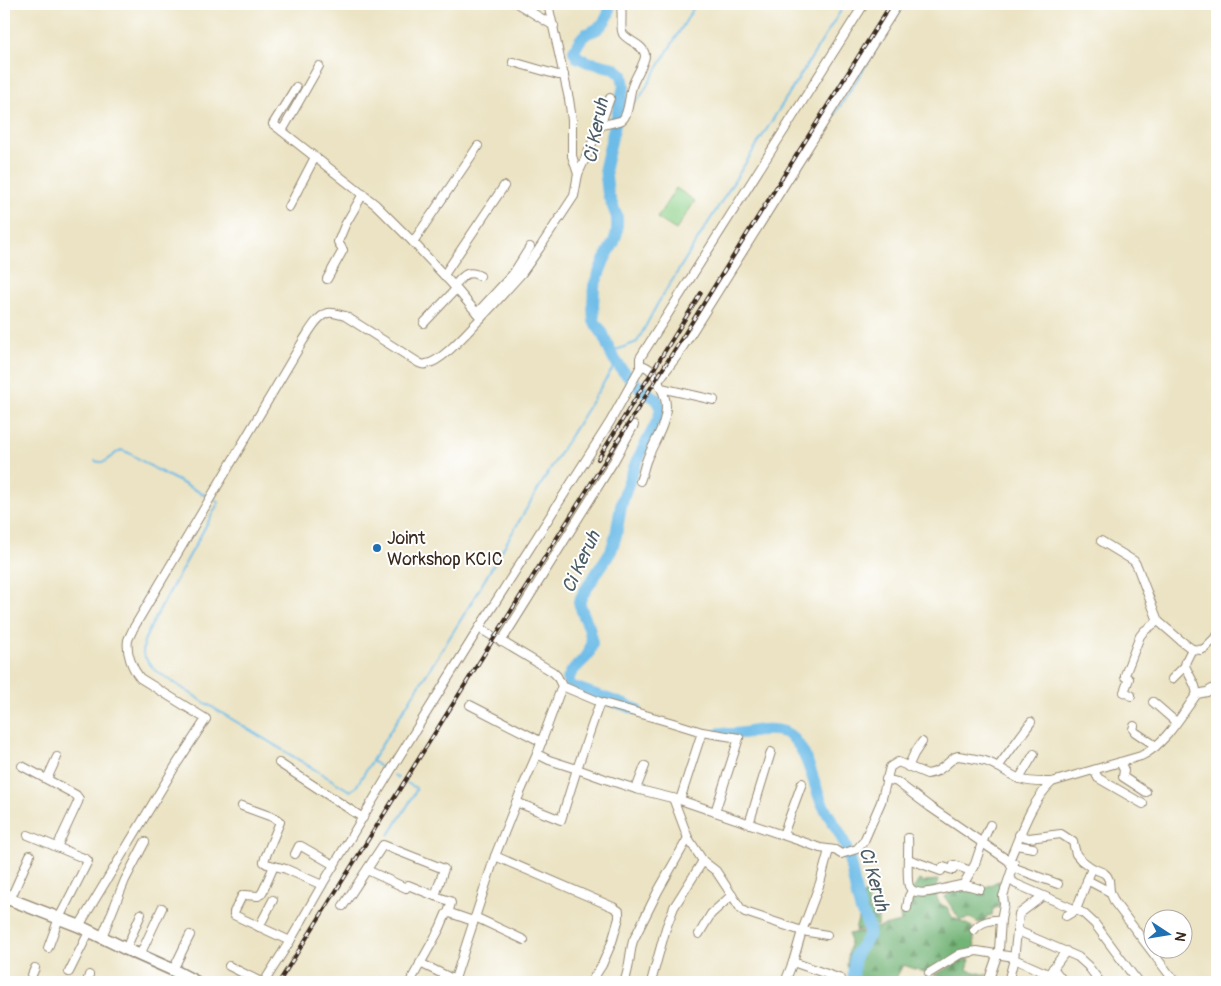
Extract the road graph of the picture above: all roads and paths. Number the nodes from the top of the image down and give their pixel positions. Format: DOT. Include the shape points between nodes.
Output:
graph roads {
  1 [pos="518,4"];
  2 [pos="548,4"];
  3 [pos="620,4"];
  4 [pos="864,4"];
  5 [pos="898,4"];
  6 [pos="554,26"];
  7 [pos="513,62"];
  8 [pos="319,66"];
  9 [pos="561,75"];
  10 [pos="296,87"];
  11 [pos="610,98"];
  12 [pos="600,126"];
  13 [pos="282,131"];
  14 [pos="478,146"];
  15 [pos="315,157"];
  16 [pos="578,174"];
  17 [pos="504,186"];
  18 [pos="363,194"];
  19 [pos="289,207"];
  20 [pos="413,242"];
  21 [pos="530,247"];
  22 [pos="444,275"];
  23 [pos="480,276"];
  24 [pos="327,279"];
  25 [pos="455,288"];
  26 [pos="479,316"];
  27 [pos="424,323"];
  28 [pos="640,368"];
  29 [pos="660,384"];
  30 [pos="714,400"];
  31 [pos="634,425"];
  32 [pos="640,481"];
  33 [pos="1101,541"];
  34 [pos="1158,621"];
  35 [pos="478,628"];
  36 [pos="1217,636"];
  37 [pos="501,642"];
  38 [pos="1192,649"];
  39 [pos="1185,666"];
  40 [pos="1172,679"];
  41 [pos="562,686"];
  42 [pos="1217,686"];
  43 [pos="1197,694"];
  44 [pos="1131,696"];
  45 [pos="600,702"];
  46 [pos="1153,702"];
  47 [pos="470,705"];
  48 [pos="1031,722"];
  49 [pos="1176,722"];
  50 [pos="1134,726"];
  51 [pos="702,732"];
  52 [pos="542,742"];
  53 [pos="922,742"];
  54 [pos="1156,746"];
  55 [pos="771,752"];
  56 [pos="538,754"];
  57 [pos="1034,754"];
  58 [pos="57,757"];
  59 [pos="279,762"];
  60 [pos="1121,765"];
  61 [pos="22,766"];
  62 [pos="645,766"];
  63 [pos="998,766"];
  64 [pos="908,767"];
  65 [pos="577,769"];
  66 [pos="1095,772"];
  67 [pos="47,779"];
  68 [pos="886,779"];
  69 [pos="1019,779"];
  70 [pos="1052,782"];
  71 [pos="802,783"];
  72 [pos="636,789"];
  73 [pos="1146,792"];
  74 [pos="677,799"];
  75 [pos="516,802"];
  76 [pos="1144,804"];
  77 [pos="242,806"];
  78 [pos="715,812"];
  79 [pos="363,818"];
  80 [pos="749,824"];
  81 [pos="990,825"];
  82 [pos="28,835"];
  83 [pos="783,835"];
  84 [pos="1021,836"];
  85 [pos="688,838"];
  86 [pos="908,838"];
  87 [pos="145,842"];
  88 [pos="982,843"];
  89 [pos="1018,846"];
  90 [pos="57,847"];
  91 [pos="1033,848"];
  92 [pos="829,850"];
  93 [pos="30,854"];
  94 [pos="294,854"];
  95 [pos="495,856"];
  96 [pos="908,859"];
  97 [pos="703,861"];
  98 [pos="1012,864"];
  99 [pos="334,865"];
  100 [pos="274,866"];
  101 [pos="1092,868"];
  102 [pos="367,870"];
  103 [pos="971,871"];
  104 [pos="1009,879"];
  105 [pos="1087,880"];
  106 [pos="1058,884"];
  107 [pos="322,885"];
  108 [pos="956,886"];
  109 [pos="980,889"];
  110 [pos="912,890"];
  111 [pos="1110,892"];
  112 [pos="732,895"];
  113 [pos="435,896"];
  114 [pos="1043,896"];
  115 [pos="6,900"];
  116 [pos="273,900"];
  117 [pos="343,906"];
  118 [pos="162,908"];
  119 [pos="907,908"];
  120 [pos="1076,910"];
  121 [pos="448,913"];
  122 [pos="141,914"];
  123 [pos="1066,916"];
  124 [pos="59,918"];
  125 [pos="474,919"];
  126 [pos="998,920"];
  127 [pos="259,927"];
  128 [pos="84,929"];
  129 [pos="802,930"];
  130 [pos="974,930"];
  131 [pos="1018,931"];
  132 [pos="699,934"];
  133 [pos="190,935"];
  134 [pos="827,935"];
  135 [pos="102,937"];
  136 [pos="524,940"];
  137 [pos="290,941"];
  138 [pos="48,948"];
  139 [pos="126,949"];
  140 [pos="1066,951"];
  141 [pos="995,954"];
  142 [pos="140,955"];
  143 [pos="1014,958"];
  144 [pos="793,962"];
  145 [pos="420,964"];
  146 [pos="229,966"];
  147 [pos="35,968"];
  148 [pos="173,970"];
  149 [pos="1051,971"];
  150 [pos="69,972"];
  151 [pos="929,973"];
  152 [pos="841,979"];
  153 [pos="454,981"];
  154 [pos="1011,981"];
  155 [pos="29,982"];
  156 [pos="194,982"];
  157 [pos="261,982"];
  158 [pos="264,982"];
  159 [pos="410,982"];
  160 [pos="591,982"];
  161 [pos="624,982"];
  162 [pos="650,982"];
  163 [pos="785,982"];
  164 [pos="988,982"];
  165 [pos="1043,982"];
  166 [pos="1064,982"];
  167 [pos="1100,982"];
  168 [pos="1138,982"];
  169 [pos="1175,982"];
  1 -- 6 [label="street"];
  2 -- 6 [label="street"];
  3 -- 12 [label="street" via="622,32 643,50 646,57 632,84 627,113 622,120"];
  4 -- 28 [label="street" via="640,358"];
  5 -- 29 [label="street"];
  6 -- 9 [label="street"];
  7 -- 9 [label="street"];
  8 -- 13 [label="street"];
  9 -- 16 [label="street" via="569,99 572,156"];
  10 -- 13 [label="street" via="273,124"];
  11 -- 12 [label="street"];
  12 -- 16 [label="street"];
  13 -- 15 [label="street"];
  14 -- 20 [label="street"];
  15 -- 18 [label="street"];
  15 -- 19 [label="street"];
  16 -- 26 [label="street" via="574,196 539,249 522,273"];
  17 -- 22 [label="street"];
  18 -- 20 [label="street"];
  18 -- 24 [label="street" via="341,233 338,242 343,250"];
  20 -- 22 [label="street"];
  21 -- 26 [label="street"];
  22 -- 25 [label="street"];
  23 -- 25 [label="street" via="468,273"];
  25 -- 26 [label="street"];
  25 -- 27 [label="street"];
  26 -- 128 [label="street" via="442,356 425,365 335,313 321,317 303,341 128,640 130,660 140,678 206,718"];
  28 -- 29 [label="street" via="647,367 656,374"];
  28 -- 35 [label="street" via="610,422"];
  29 -- 30 [label="street"];
  29 -- 32 [label="street" via="666,410"];
  31 -- 37 [label="street"];
  33 -- 34 [label="street" via="1134,560"];
  34 -- 38 [label="street"];
  34 -- 44 [label="street" via="1140,636 1125,675 1129,680 1124,692"];
  35 -- 37 [label="street"];
  35 -- 79 [label="street"];
  36 -- 38 [label="street" via="1204,649"];
  37 -- 41 [label="street" via="553,672"];
  38 -- 39 [label="street"];
  39 -- 40 [label="street"];
  39 -- 43 [label="street"];
  41 -- 45 [label="street"];
  41 -- 52 [label="street"];
  42 -- 43 [label="street"];
  43 -- 49 [label="street"];
  45 -- 51 [label="street"];
  45 -- 65 [label="street"];
  46 -- 49 [label="street"];
  47 -- 52 [label="street"];
  48 -- 63 [label="street"];
  49 -- 54 [label="street"];
  50 -- 54 [label="street" via="1135,732"];
  51 -- 74 [label="street"];
  51 -- 78 [label="street" via="739,738"];
  52 -- 56 [label="street"];
  53 -- 64 [label="street"];
  54 -- 60 [label="street"];
  55 -- 80 [label="street"];
  56 -- 65 [label="street"];
  56 -- 75 [label="street"];
  57 -- 69 [label="street"];
  58 -- 67 [label="street"];
  59 -- 79 [label="street"];
  60 -- 66 [label="street"];
  60 -- 73 [label="street" via="1123,778"];
  61 -- 67 [label="street"];
  62 -- 72 [label="street"];
  63 -- 64 [label="street" via="958,756 931,774"];
  63 -- 69 [label="street"];
  64 -- 68 [label="street" via="898,762 894,764"];
  65 -- 72 [label="street"];
  65 -- 75 [label="street" via="561,820"];
  66 -- 70 [label="street"];
  66 -- 76 [label="street" via="1104,782"];
  67 -- 90 [label="street" via="79,799"];
  68 -- 88 [label="street" via="897,782"];
  68 -- 92 [label="street" via="881,802 864,841 852,851 841,854"];
  69 -- 70 [label="street"];
  70 -- 84 [label="street" via="1038,798"];
  71 -- 83 [label="street"];
  72 -- 74 [label="street"];
  74 -- 78 [label="street"];
  74 -- 85 [label="street"];
  75 -- 95 [label="street"];
  77 -- 100 [label="street" via="279,820 264,860"];
  78 -- 80 [label="street"];
  79 -- 99 [label="street"];
  80 -- 83 [label="street"];
  81 -- 88 [label="street"];
  82 -- 90 [label="street"];
  83 -- 92 [label="street"];
  84 -- 89 [label="street"];
  84 -- 101 [label="street" via="1063,835 1073,842 1076,854"];
  85 -- 97 [label="street"];
  85 -- 161 [label="street" via="633,941"];
  86 -- 96 [label="street"];
  87 -- 135 [label="street" via="124,880"];
  88 -- 98 [label="street"];
  88 -- 103 [label="street"];
  89 -- 91 [label="street"];
  89 -- 98 [label="street"];
  90 -- 124 [label="street" via="88,861"];
  92 -- 129 [label="street"];
  93 -- 115 [label="street"];
  94 -- 99 [label="street" via="302,846"];
  95 -- 125 [label="street"];
  95 -- 160 [label="street" via="619,911 620,918 612,942"];
  96 -- 103 [label="street" via="942,871 943,867 953,870 954,865"];
  96 -- 110 [label="street" via="908,884"];
  97 -- 112 [label="street" via="716,871"];
  97 -- 162 [label="street" via="674,907"];
  98 -- 104 [label="street"];
  98 -- 106 [label="street"];
  99 -- 107 [label="street"];
  100 -- 107 [label="street"];
  100 -- 127 [label="street" via="263,891 259,895 242,896 234,912 234,915"];
  101 -- 105 [label="street"];
  101 -- 111 [label="street" via="1110,880"];
  102 -- 113 [label="street" via="406,888 408,885"];
  102 -- 113 [label="street" via="383,845 444,869"];
  102 -- 117 [label="street"];
  103 -- 108 [label="street"];
  104 -- 114 [label="street"];
  104 -- 126 [label="street"];
  105 -- 111 [label="street"];
  105 -- 120 [label="street"];
  107 -- 137 [label="street"];
  108 -- 109 [label="street"];
  108 -- 110 [label="street" via="925,892"];
  110 -- 119 [label="street"];
  111 -- 169 [label="street"];
  112 -- 129 [label="street" via="746,912"];
  112 -- 132 [label="street" via="711,914"];
  113 -- 121 [label="street" via="450,901"];
  114 -- 120 [label="street"];
  114 -- 131 [label="street" via="1020,913"];
  115 -- 124 [label="main road"];
  116 -- 127 [label="street"];
  118 -- 142 [label="street"];
  120 -- 123 [label="street"];
  120 -- 168 [label="street" via="1094,924"];
  121 -- 125 [label="street"];
  121 -- 145 [label="street"];
  122 -- 139 [label="street"];
  124 -- 128 [label="main road"];
  124 -- 138 [label="street"];
  125 -- 136 [label="street"];
  125 -- 153 [label="street"];
  126 -- 130 [label="street" via="978,925"];
  126 -- 141 [label="street"];
  127 -- 137 [label="street"];
  128 -- 135 [label="main road"];
  128 -- 150 [label="street"];
  129 -- 134 [label="street"];
  129 -- 144 [label="street"];
  131 -- 140 [label="street"];
  131 -- 143 [label="street"];
  133 -- 148 [label="street"];
  135 -- 139 [label="main road"];
  137 -- 158 [label="street"];
  139 -- 142 [label="main road"];
  140 -- 149 [label="street"];
  140 -- 167 [label="street" via="1088,966"];
  141 -- 143 [label="street"];
  141 -- 151 [label="street" via="960,954"];
  141 -- 164 [label="street"];
  142 -- 148 [label="main road"];
  143 -- 149 [label="street"];
  143 -- 154 [label="street"];
  144 -- 152 [label="street"];
  144 -- 163 [label="street"];
  145 -- 153 [label="street"];
  145 -- 159 [label="street"];
  146 -- 157 [label="street"];
  147 -- 155 [label="street"];
  148 -- 156 [label="main road"];
  149 -- 165 [label="street"];
  149 -- 166 [label="street"];
}
